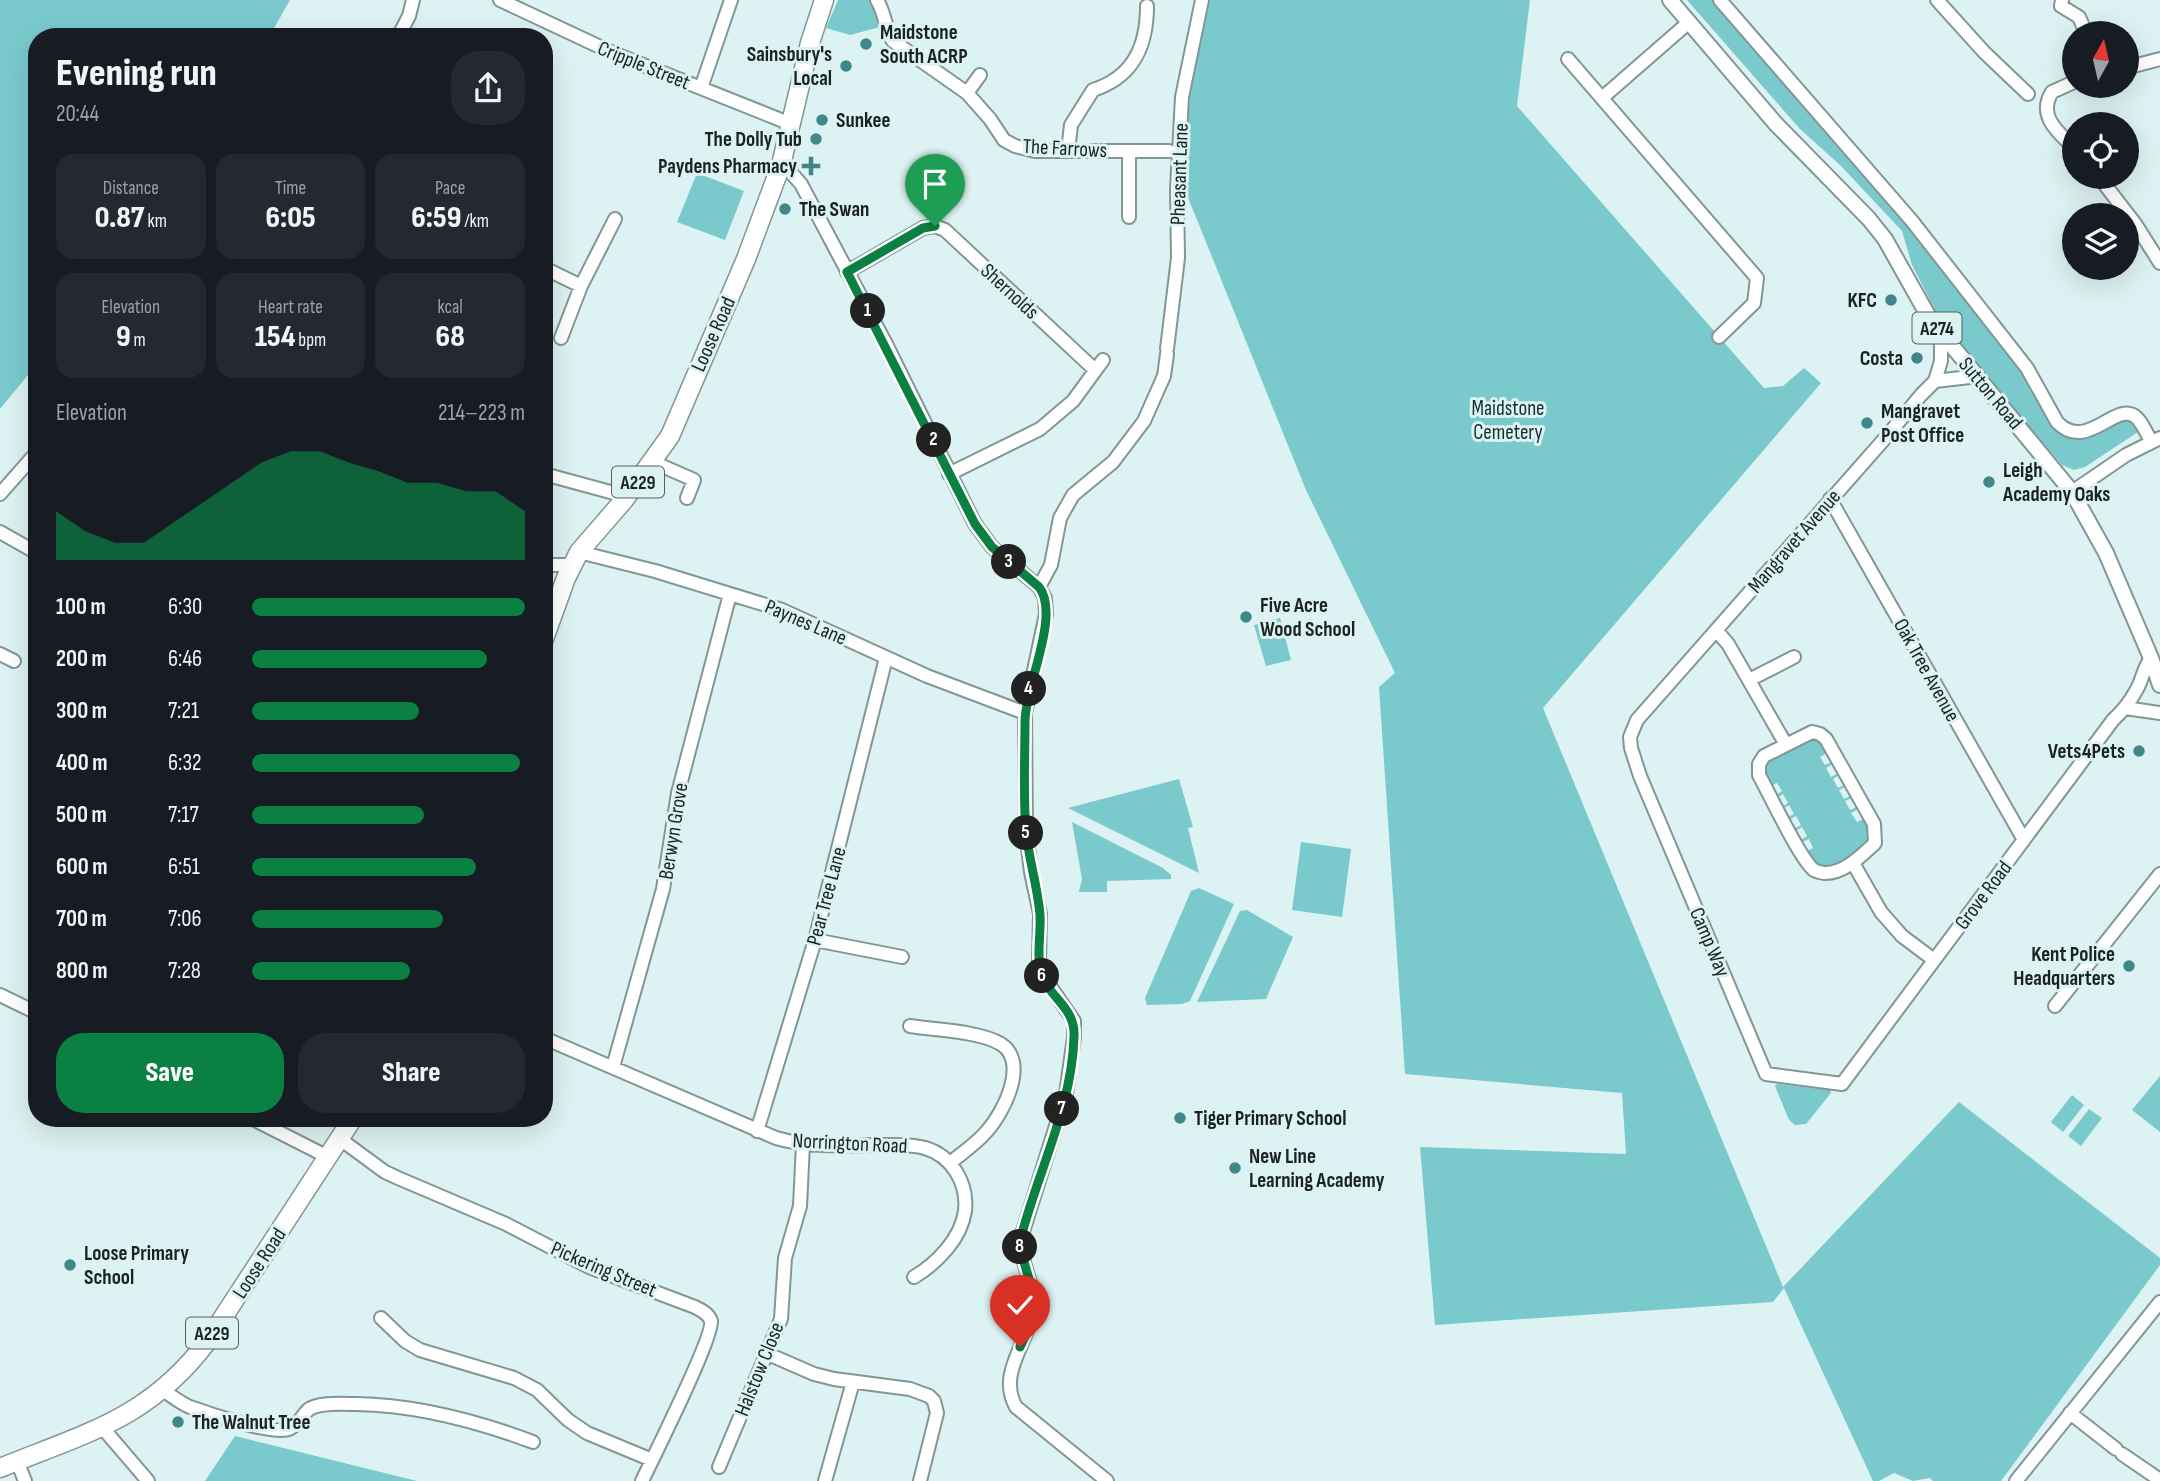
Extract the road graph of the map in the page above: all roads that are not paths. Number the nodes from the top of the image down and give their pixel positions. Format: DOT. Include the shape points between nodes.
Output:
graph roads {
  1 [pos="413,0"];
  2 [pos="500,0"];
  3 [pos="731,0"];
  4 [pos="824,0"];
  5 [pos="877,0"];
  6 [pos="1202,0"];
  7 [pos="1670,0"];
  8 [pos="1720,0"];
  9 [pos="1937,0"];
  10 [pos="2062,0"];
  11 [pos="1147,6"];
  12 [pos="2080,21"];
  13 [pos="1688,23"];
  14 [pos="403,28"];
  15 [pos="1569,59"];
  16 [pos="2160,59"];
  17 [pos="2139,65"];
  18 [pos="980,75"];
  19 [pos="2062,87"];
  20 [pos="701,88"];
  21 [pos="967,93"];
  22 [pos="2028,94"];
  23 [pos="1602,98"];
  24 [pos="791,124"];
  25 [pos="2062,135"];
  26 [pos="1068,151"];
  27 [pos="1129,151"];
  28 [pos="1169,151"];
  29 [pos="781,165"];
  30 [pos="2108,189"];
  31 [pos="1129,217"];
  32 [pos="615,219"];
  33 [pos="2160,263"];
  34 [pos="553,272"];
  35 [pos="847,272"];
  36 [pos="581,286"];
  37 [pos="1941,333"];
  38 [pos="1719,337"];
  39 [pos="561,338"];
  40 [pos="1978,376"];
  41 [pos="1935,380"];
  42 [pos="2156,440"];
  43 [pos="28,462"];
  44 [pos="653,462"];
  45 [pos="949,474"];
  46 [pos="553,476"];
  47 [pos="2072,492"];
  48 [pos="0,494"];
  49 [pos="687,498"];
  50 [pos="1830,499"];
  51 [pos="624,500"];
  52 [pos="0,532"];
  53 [pos="28,548"];
  54 [pos="575,558"];
  55 [pos="553,563"];
  56 [pos="1039,587"];
  57 [pos="730,594"];
  58 [pos="553,615"];
  59 [pos="1716,630"];
  60 [pos="0,654"];
  61 [pos="1794,657"];
  62 [pos="886,658"];
  63 [pos="2151,658"];
  64 [pos="14,661"];
  65 [pos="1749,680"];
  66 [pos="2160,685"];
  67 [pos="2125,708"];
  68 [pos="1025,713"];
  69 [pos="2160,713"];
  70 [pos="1630,737"];
  71 [pos="1786,743"];
  72 [pos="2024,840"];
  73 [pos="1853,863"];
  74 [pos="2160,874"];
  75 [pos="815,940"];
  76 [pos="902,957"];
  77 [pos="1934,960"];
  78 [pos="0,995"];
  79 [pos="2055,1006"];
  80 [pos="28,1009"];
  81 [pos="910,1026"];
  82 [pos="553,1042"];
  83 [pos="613,1067"];
  84 [pos="1842,1084"];
  85 [pos="269,1127"];
  86 [pos="347,1127"];
  87 [pos="757,1131"];
  88 [pos="340,1139"];
  89 [pos="803,1144"];
  90 [pos="328,1157"];
  91 [pos="950,1163"];
  92 [pos="914,1277"];
  93 [pos="2160,1302"];
  94 [pos="381,1318"];
  95 [pos="768,1354"];
  96 [pos="853,1382"];
  97 [pos="163,1390"];
  98 [pos="2070,1413"];
  99 [pos="104,1426"];
  100 [pos="533,1442"];
  101 [pos="2144,1451"];
  102 [pos="652,1460"];
  103 [pos="17,1461"];
  104 [pos="2136,1462"];
  105 [pos="719,1467"];
  106 [pos="0,1468"];
  107 [pos="2160,1480"];
  108 [pos="25,1481"];
  109 [pos="148,1481"];
  110 [pos="642,1481"];
  111 [pos="825,1481"];
  112 [pos="920,1481"];
  113 [pos="1107,1481"];
  114 [pos="2016,1481"];
  1 -- 14 [label="street"];
  2 -- 20 [label="street, Cripple Street"];
  3 -- 20 [label="street"];
  4 -- 24 [label="highway, Loose Road / A229"];
  5 -- 21 [label="street, The Farrows" via="893,41"];
  6 -- 56 [label="street, Pheasant Lane" via="1182,96 1178,258 1164,376 1144,421 1113,462 1073,495 1059,518 1051,565"];
  7 -- 13 [label="main road, Sutton Road / A274"];
  8 -- 42 [label="street, Sutton Road" via="1912,221 2027,368 2063,429 2085,432 2129,414"];
  9 -- 22 [label="street"];
  10 -- 12 [label="street" via="2061,6"];
  11 -- 26 [label="street" via="1144,41 1136,57 1122,76 1093,90 1071,125"];
  13 -- 23 [label="street"];
  13 -- 37 [label="main road, Sutton Road / A274" via="1775,123 1869,219"];
  15 -- 23 [label="street"];
  16 -- 17 [label="street"];
  18 -- 21 [label="street"];
  19 -- 25 [label="street" via="2052,92 2046,114"];
  20 -- 24 [label="street, Cripple Street"];
  21 -- 26 [label="street, The Farrows" via="1004,140 1035,151"];
  23 -- 38 [label="street" via="1756,278 1754,303"];
  24 -- 29 [label="highway, Loose Road / A229"];
  26 -- 27 [label="street, The Farrows"];
  27 -- 28 [label="street, The Farrows"];
  27 -- 31 [label="street"];
  29 -- 35 [label="street" via="801,184"];
  29 -- 44 [label="highway, Loose Road / A229" via="670,436"];
  30 -- 33 [label="street"];
  32 -- 36 [label="street"];
  34 -- 36 [label="street"];
  35 -- 45 [label="street"];
  35 -- 45 [label="street, Shernolds" via="923,228 935,226 1098,364 1073,401 1040,429"];
  36 -- 39 [label="street"];
  37 -- 40 [label="main road, Sutton Road / A274"];
  37 -- 41 [label="street" via="1941,361"];
  40 -- 41 [label="street"];
  40 -- 47 [label="main road, Sutton Road / A274"];
  41 -- 50 [label="street, Mangravet Avenue"];
  42 -- 47 [label="street"];
  43 -- 48 [label="street"];
  44 -- 49 [label="street" via="694,480"];
  44 -- 51 [label="highway, Loose Road / A229"];
  45 -- 56 [label="street" via="992,547"];
  46 -- 51 [label="street"];
  47 -- 63 [label="main road, Sutton Road / A274" via="2106,553"];
  50 -- 59 [label="street, Mangravet Avenue"];
  50 -- 72 [label="street, Oak Tree Avenue"];
  51 -- 54 [label="highway, Loose Road / A229"];
  52 -- 53 [label="street"];
  54 -- 55 [label="street, Paynes Lane"];
  54 -- 57 [label="street, Paynes Lane" via="655,570"];
  54 -- 58 [label="highway, Loose Road / A229"];
  56 -- 68 [label="street" via="1046,614"];
  57 -- 62 [label="street, Paynes Lane" via="782,610"];
  57 -- 83 [label="street, Berwyn Grove" via="680,782 663,889"];
  59 -- 65 [label="street"];
  59 -- 70 [label="street, Mangravet Avenue" via="1637,720"];
  60 -- 64 [label="street"];
  61 -- 65 [label="street"];
  62 -- 68 [label="street, Paynes Lane"];
  62 -- 75 [label="street, Pear Tree Lane"];
  63 -- 66 [label="main road, Sutton Road / A274"];
  63 -- 67 [label="street, Grove Road"];
  65 -- 71 [label="street"];
  67 -- 69 [label="street"];
  67 -- 72 [label="street, Grove Road"];
  68 -- 113 [label="street" via="1025,810 1040,914 1039,962 1048,986 1074,1021 1074,1037 1066,1094 1020,1241 1033,1310 1008,1381 1016,1407"];
  70 -- 84 [label="street, Camp Way" via="1640,776 1766,1074"];
  71 -- 73 [label="street" via="1812,732 1826,739 1874,824 1875,843"];
  71 -- 73 [label="street" via="1763,756 1759,775 1802,854 1814,870 1823,873"];
  72 -- 77 [label="street, Grove Road"];
  73 -- 77 [label="street" via="1881,912 1902,936"];
  74 -- 79 [label="street"];
  75 -- 76 [label="street"];
  75 -- 87 [label="street, Pear Tree Lane"];
  77 -- 84 [label="street, Grove Road"];
  78 -- 80 [label="street"];
  81 -- 91 [label="street" via="988,1038 1003,1045 1013,1059 1006,1104 988,1131"];
  82 -- 83 [label="street, Norrington Road"];
  83 -- 87 [label="street, Norrington Road"];
  85 -- 90 [label="street"];
  86 -- 88 [label="highway, Loose Road / A229"];
  87 -- 89 [label="street, Norrington Road"];
  88 -- 90 [label="highway, Loose Road / A229"];
  88 -- 102 [label="street, Pickering Street" via="385,1172 708,1316 711,1326 701,1354"];
  89 -- 91 [label="street, Norrington Road" via="915,1146 932,1150"];
  89 -- 95 [label="street, Halstow Close" via="800,1206 785,1258 781,1320"];
  90 -- 97 [label="highway, Loose Road / A229" via="209,1339"];
  91 -- 92 [label="street" via="962,1184 963,1217 936,1263"];
  93 -- 98 [label="street"];
  94 -- 102 [label="street" via="420,1350 514,1378 537,1390 587,1433"];
  95 -- 96 [label="street" via="814,1374"];
  95 -- 105 [label="street, Halstow Close"];
  96 -- 111 [label="street"];
  96 -- 112 [label="street" via="923,1392 934,1401 935,1426"];
  97 -- 99 [label="highway, Loose Road / A229"];
  97 -- 100 [label="street" via="190,1407 270,1429 292,1427 317,1406 357,1404 428,1412"];
  98 -- 104 [label="street"];
  98 -- 114 [label="street"];
  99 -- 103 [label="highway, Loose Road / A229"];
  99 -- 109 [label="street"];
  101 -- 104 [label="street"];
  102 -- 110 [label="street, Pickering Street"];
  103 -- 106 [label="highway, Loose Road / A229"];
  103 -- 108 [label="street"];
  104 -- 107 [label="street"];
}
